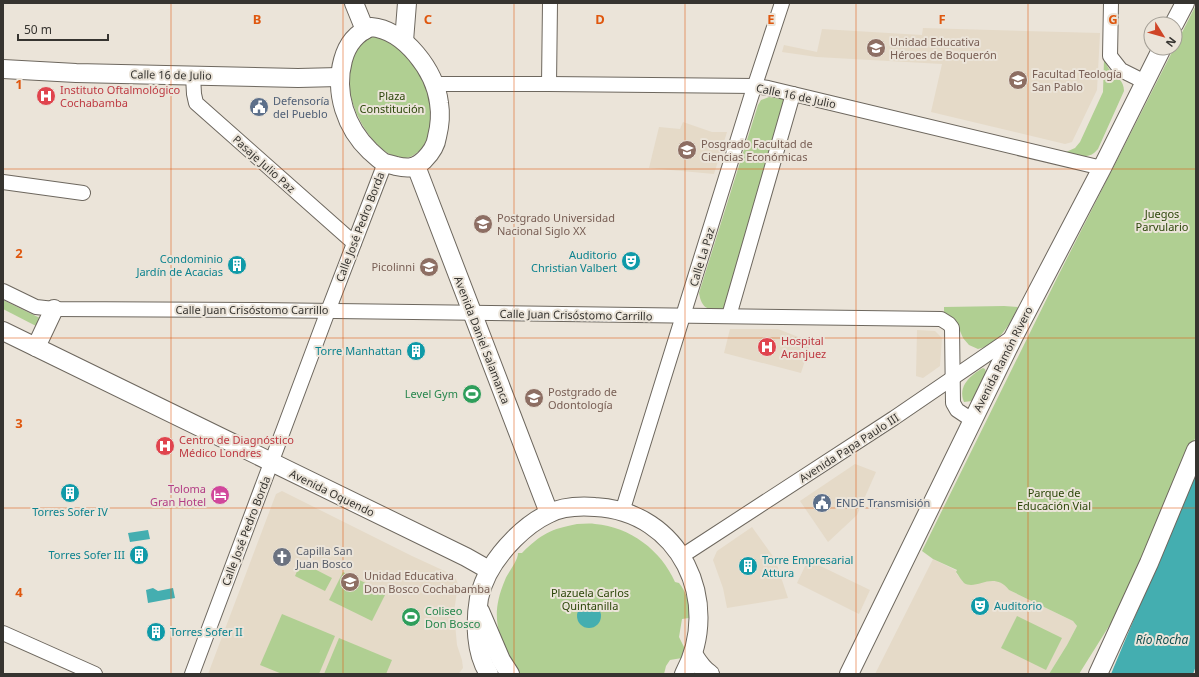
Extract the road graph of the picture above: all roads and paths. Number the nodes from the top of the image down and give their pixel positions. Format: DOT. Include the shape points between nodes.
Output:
graph roads {
  1 [pos="354,3"];
  2 [pos="407,3"];
  3 [pos="550,3"];
  4 [pos="782,3"];
  5 [pos="1111,3"];
  6 [pos="1185,3"];
  7 [pos="1178,16"];
  8 [pos="365,30"];
  9 [pos="404,41"];
  10 [pos="1158,56"];
  11 [pos="3,69"];
  12 [pos="193,76"];
  13 [pos="339,77"];
  14 [pos="1145,82"];
  15 [pos="434,84"];
  16 [pos="549,84"];
  17 [pos="755,86"];
  18 [pos="792,94"];
  19 [pos="385,163"];
  20 [pos="416,166"];
  21 [pos="1102,168"];
  22 [pos="3,182"];
  23 [pos="83,193"];
  24 [pos="354,243"];
  25 [pos="3,291"];
  26 [pos="54,309"];
  27 [pos="328,311"];
  28 [pos="472,313"];
  29 [pos="684,316"];
  30 [pos="729,316"];
  31 [pos="3,331"];
  32 [pos="1014,336"];
  33 [pos="36,347"];
  34 [pos="952,378"];
  35 [pos="972,420"];
  36 [pos="1196,450"];
  37 [pos="272,463"];
  38 [pos="622,512"];
  39 [pos="549,513"];
  40 [pos="682,556"];
  41 [pos="489,570"];
  42 [pos="478,607"];
  43 [pos="3,633"];
  44 [pos="1109,651"];
  45 [pos="693,654"];
  46 [pos="91,668"];
  47 [pos="486,673"];
  48 [pos="192,674"];
  49 [pos="510,674"];
  50 [pos="684,674"];
  51 [pos="710,674"];
  52 [pos="849,674"];
  53 [pos="1089,674"];
  54 [pos="1098,674"];
  1 -- 8 [label="main road"];
  2 -- 9 [label="main road"];
  3 -- 16 [label="street"];
  4 -- 17 [label="street, Calle La Paz"];
  5 -- 14 [label="street" via="1110,56 1121,70"];
  6 -- 7 [label="main road"];
  8 -- 9 [label="main road" via="371,27 388,30"];
  8 -- 13 [label="main road" via="349,45"];
  9 -- 15 [label="main road" via="419,58"];
  10 -- 14 [label="main road, Avenida Ramón Rivero"];
  11 -- 12 [label="main road, Calle 16 de Julio"];
  12 -- 13 [label="main road, Calle 16 de Julio"];
  12 -- 24 [label="street, Pasaje Julio Paz" via="196,103"];
  13 -- 19 [label="main road" via="342,103 353,129 364,145"];
  14 -- 21 [label="main road, Avenida Ramón Rivero"];
  15 -- 16 [label="street, Calle 16 de Julio"];
  15 -- 20 [label="main road" via="439,102 440,121 437,141 427,157"];
  16 -- 17 [label="street, Calle 16 de Julio"];
  17 -- 18 [label="street, Calle 16 de Julio"];
  17 -- 29 [label="street, Calle La Paz"];
  18 -- 21 [label="street, Calle 16 de Julio"];
  18 -- 30 [label="street"];
  19 -- 20 [label="main road" via="402,167"];
  19 -- 24 [label="street, Calle José Pedro Borda"];
  20 -- 28 [label="main road, Avenida Daniel Salamanca"];
  21 -- 32 [label="main road, Avenida Ramón Rivero"];
  22 -- 23 [label="street"];
  24 -- 27 [label="street, Calle José Pedro Borda"];
  25 -- 26 [label="street, Calle Juan Crisóstomo Carrillo" via="36,308"];
  26 -- 27 [label="street, Calle Juan Crisóstomo Carrillo"];
  26 -- 33 [label="main road"];
  27 -- 28 [label="street, Calle Juan Crisóstomo Carrillo"];
  27 -- 37 [label="street, Calle José Pedro Borda"];
  28 -- 29 [label="street, Calle Juan Crisóstomo Carrillo"];
  28 -- 39 [label="main road, Avenida Daniel Salamanca"];
  29 -- 30 [label="street, Calle Juan Crisóstomo Carrillo"];
  29 -- 38 [label="street, Calle La Paz"];
  30 -- 34 [label="street, Calle Juan Crisóstomo Carrillo" via="941,319 952,328"];
  31 -- 33 [label="main road, Avenida Oquendo"];
  32 -- 34 [label="street, Avenida Papa Paulo III"];
  32 -- 35 [label="main road, Avenida Ramón Rivero"];
  33 -- 37 [label="main road, Avenida Oquendo"];
  34 -- 35 [label="street, Calle Juan Crisóstomo Carrillo" via="953,403 957,410"];
  34 -- 40 [label="street, Avenida Papa Paulo III"];
  35 -- 52 [label="main road, Avenida Ramón Rivero"];
  36 -- 44 [label="main road"];
  37 -- 41 [label="main road, Avenida Oquendo"];
  37 -- 48 [label="street, Calle José Pedro Borda"];
  38 -- 39 [label="main road" via="586,506"];
  38 -- 40 [label="main road" via="652,526"];
  39 -- 41 [label="main road" via="525,529 504,549"];
  40 -- 45 [label="main road" via="697,594 698,634"];
  41 -- 42 [label="main road"];
  42 -- 47 [label="main road" via="476,624"];
  42 -- 49 [label="main road" via="501,660"];
  43 -- 46 [label="street"];
  44 -- 53 [label="main road"];
  44 -- 54 [label="main road"];
  45 -- 50 [label="main road"];
  45 -- 51 [label="main road" via="698,663"];
}
